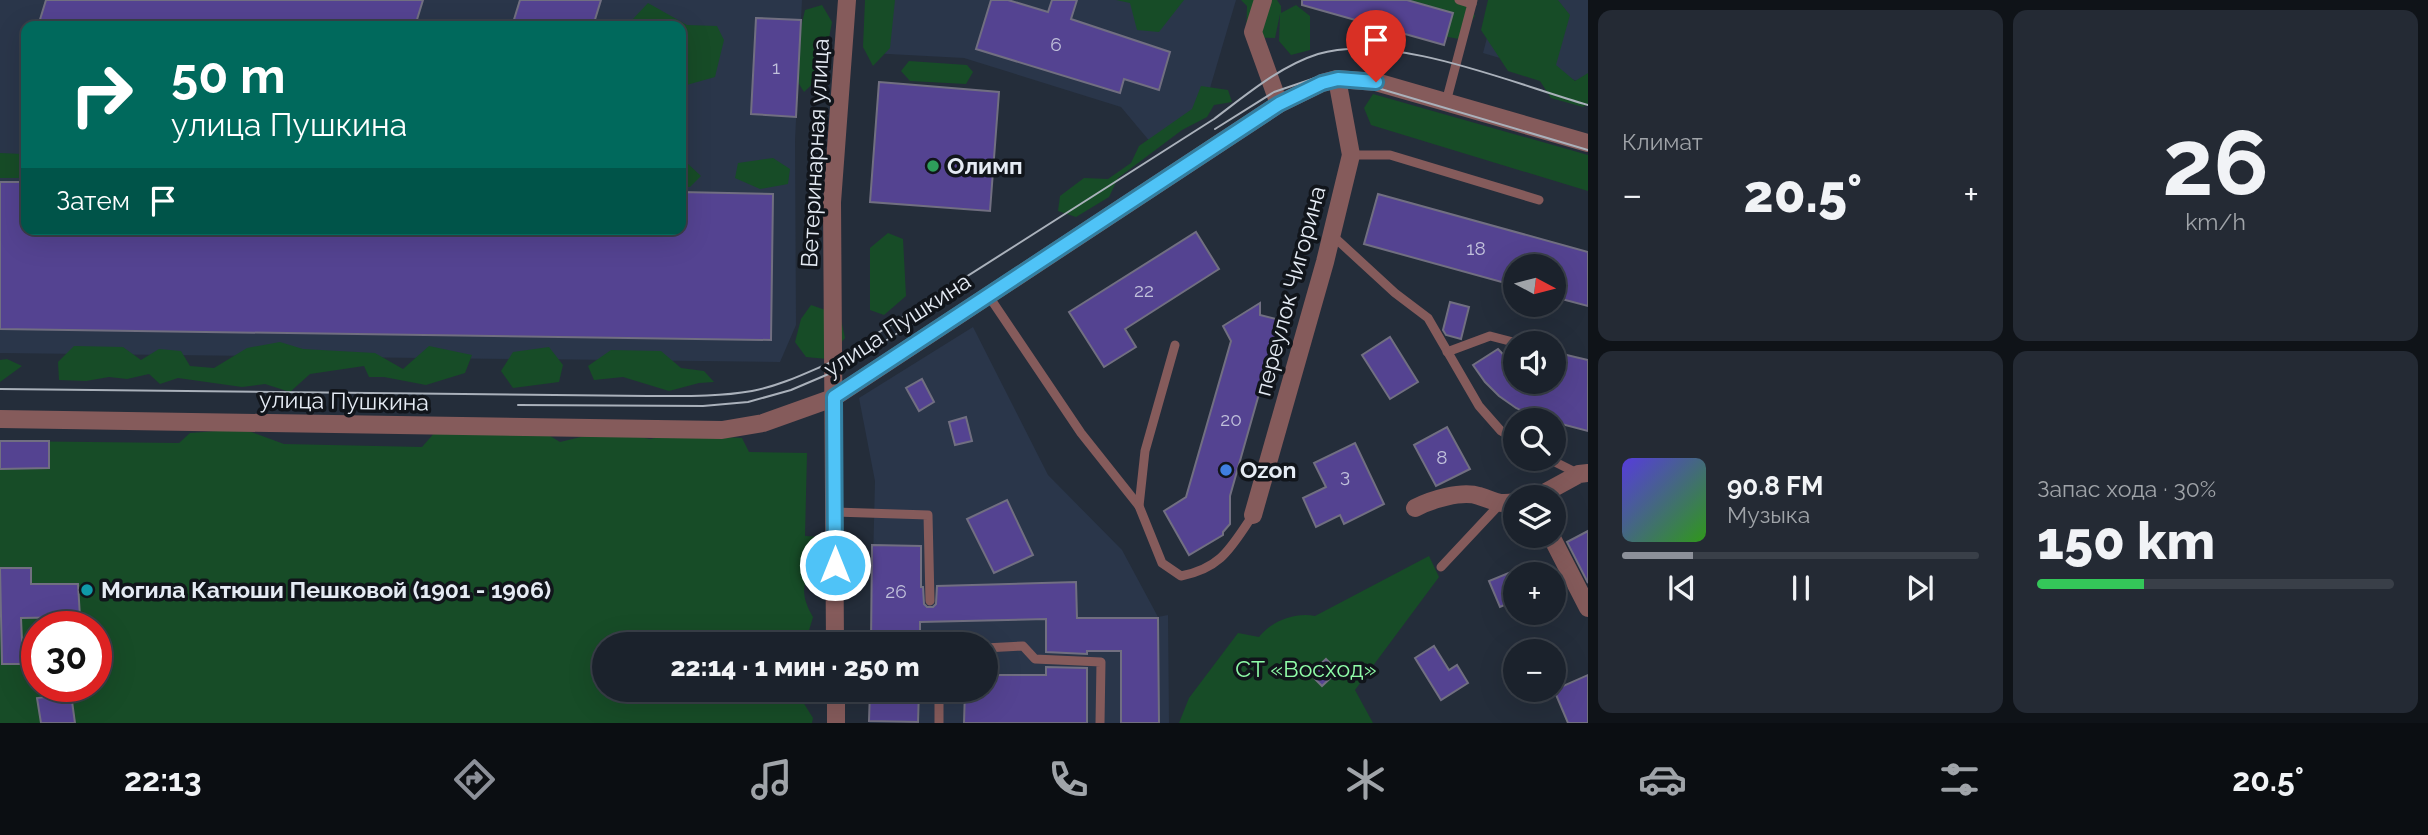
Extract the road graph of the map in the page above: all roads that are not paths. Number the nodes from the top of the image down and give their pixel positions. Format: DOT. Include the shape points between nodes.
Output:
graph roads {
  1 [pos="847,0"];
  2 [pos="1263,0"];
  3 [pos="1459,0"];
  4 [pos="1473,2"];
  5 [pos="1338,79"];
  6 [pos="1446,102"];
  7 [pos="1279,104"];
  8 [pos="1588,143"];
  9 [pos="1351,155"];
  10 [pos="1539,200"];
  11 [pos="1332,235"];
  12 [pos="988,295"];
  13 [pos="1503,339"];
  14 [pos="1175,345"];
  15 [pos="1447,352"];
  16 [pos="834,397"];
  17 [pos="0,419"];
  18 [pos="1503,433"];
  19 [pos="1566,466"];
  20 [pos="1583,474"];
  21 [pos="1561,485"];
  22 [pos="1503,502"];
  23 [pos="1139,506"];
  24 [pos="1415,508"];
  25 [pos="1503,508"];
  26 [pos="835,512"];
  27 [pos="1254,514"];
  28 [pos="1557,548"];
  29 [pos="1441,567"];
  30 [pos="930,601"];
  31 [pos="1588,608"];
  32 [pos="835,632"];
  33 [pos="998,647"];
  34 [pos="835,702"];
  35 [pos="939,702"];
  36 [pos="836,723"];
  37 [pos="939,723"];
  38 [pos="1100,723"];
  1 -- 16 [label="street, Ветеринарная улица" via="832,202"];
  2 -- 7 [label="street" via="1253,32"];
  3 -- 4 [label="lane"];
  4 -- 6 [label="lane"];
  5 -- 6 [label="street, улица Пушкина" via="1376,82"];
  5 -- 7 [label="street, улица Пушкина"];
  5 -- 9 [label="street, переулок Чигорина"];
  6 -- 8 [label="street, улица Пушкина"];
  7 -- 12 [label="street, улица Пушкина"];
  9 -- 10 [label="lane" via="1390,155"];
  9 -- 11 [label="street, переулок Чигорина"];
  11 -- 15 [label="lane" via="1428,318"];
  11 -- 27 [label="street, переулок Чигорина"];
  12 -- 16 [label="street, улица Пушкина"];
  12 -- 23 [label="lane" via="1081,433"];
  13 -- 15 [label="lane" via="1490,336"];
  14 -- 23 [label="lane" via="1145,451"];
  15 -- 18 [label="lane" via="1479,406"];
  16 -- 17 [label="street, улица Пушкина" via="764,423 722,430"];
  16 -- 26 [label="street, Ветеринарная улица"];
  19 -- 20 [label="lane"];
  20 -- 21 [label="street"];
  22 -- 24 [label="street" via="1476,494 1433,499"];
  23 -- 27 [label="lane" via="1162,564 1181,576 1201,572 1226,554"];
  25 -- 29 [label="lane"];
  26 -- 30 [label="lane" via="928,515"];
  26 -- 32 [label="street, Ветеринарная улица"];
  28 -- 31 [label="street"];
  33 -- 38 [label="lane" via="1023,646 1035,659 1101,662"];
  34 -- 36 [label="street"];
  35 -- 37 [label="lane"];
}
